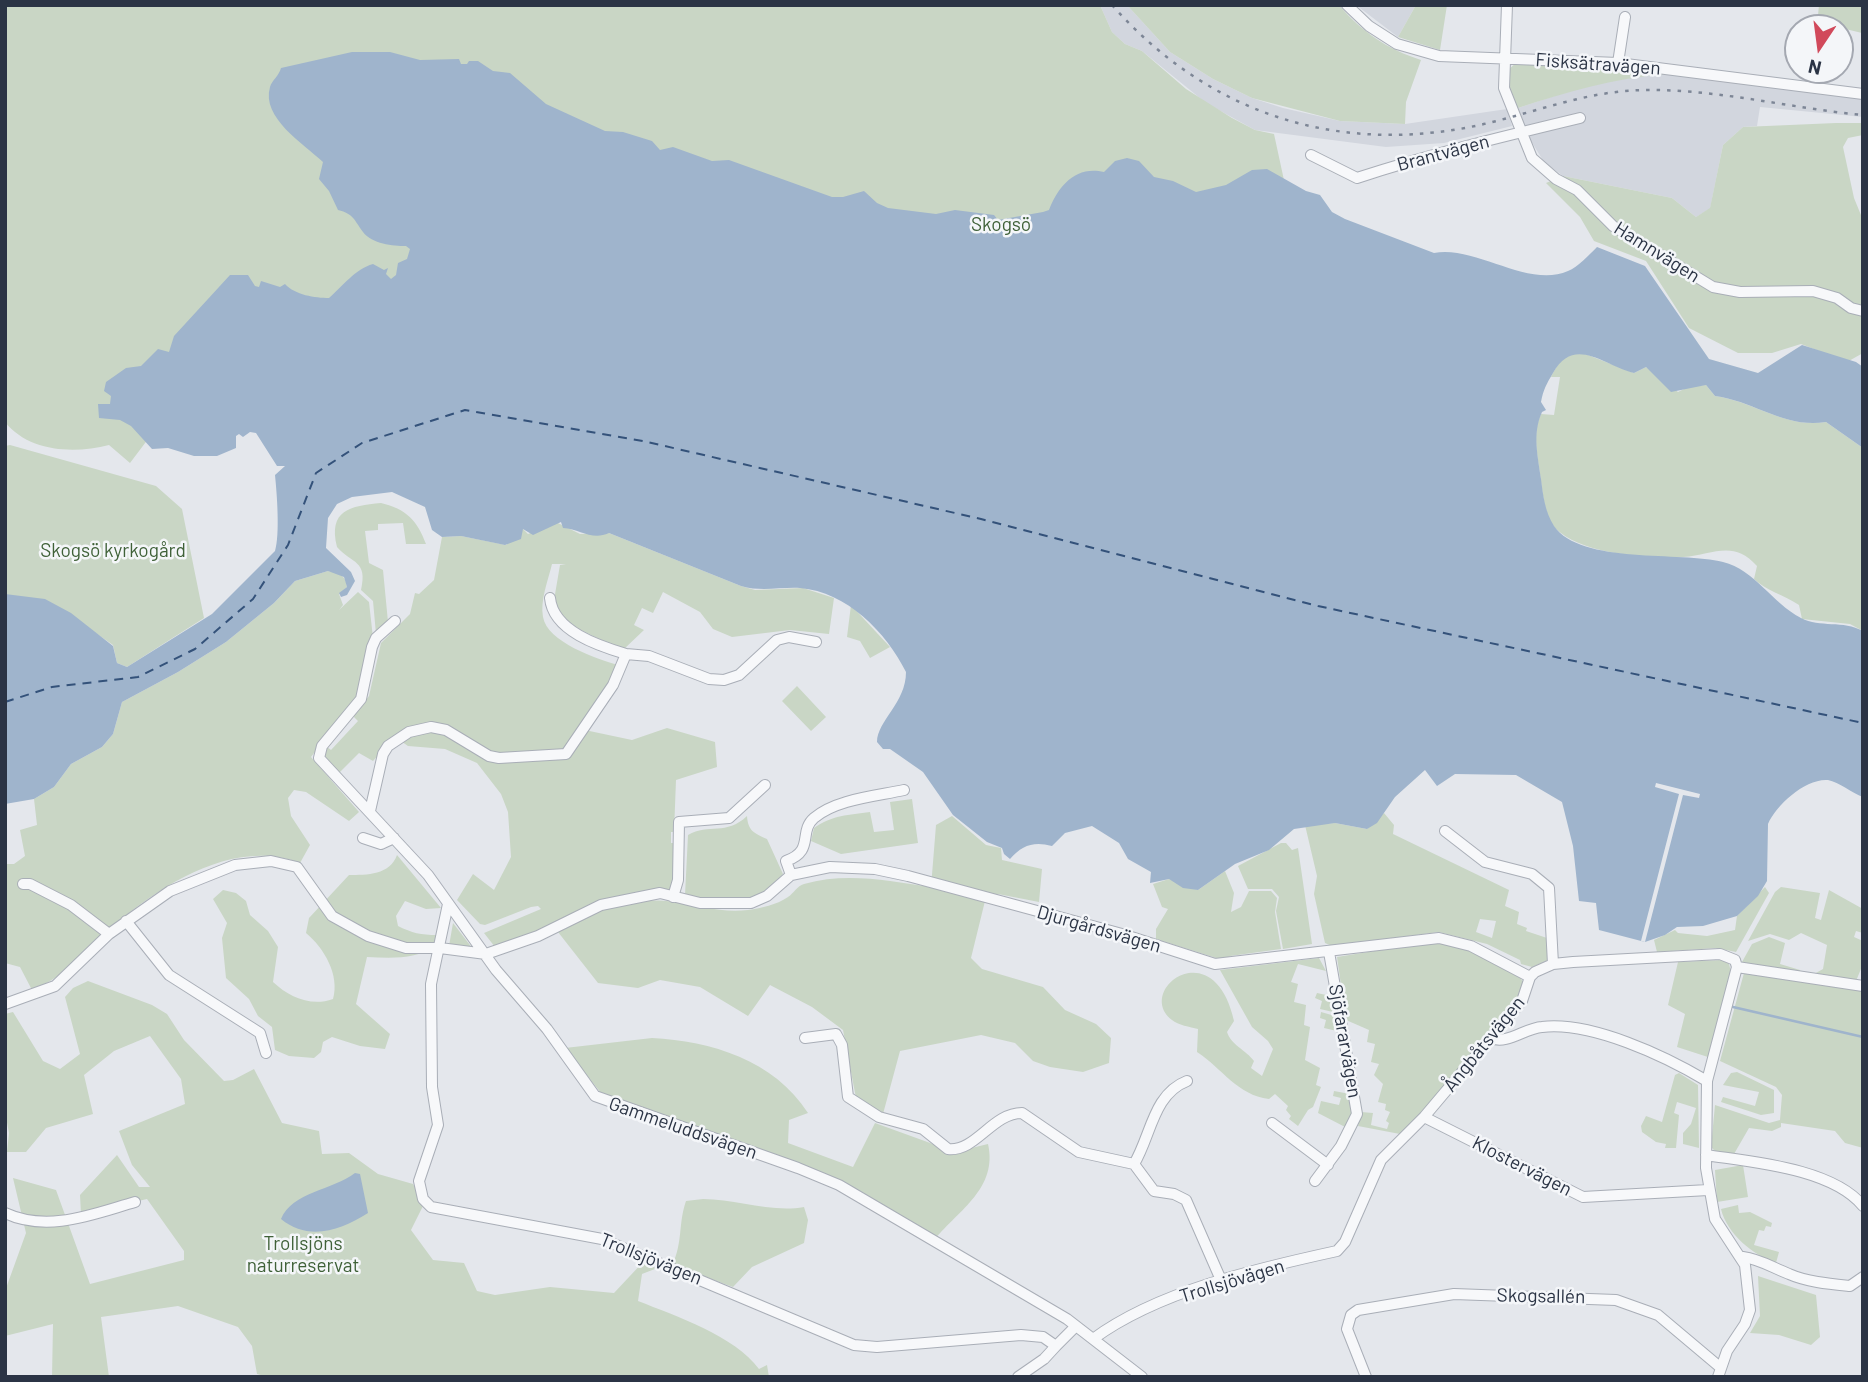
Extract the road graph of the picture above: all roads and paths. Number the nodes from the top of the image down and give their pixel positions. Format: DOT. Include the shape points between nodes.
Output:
graph roads {
  1 [pos="1347,5"];
  2 [pos="1507,5"];
  3 [pos="1625,17"];
  4 [pos="1503,58"];
  5 [pos="1618,63"];
  6 [pos="1863,94"];
  7 [pos="1580,118"];
  8 [pos="1521,131"];
  9 [pos="1311,155"];
  10 [pos="1863,311"];
  11 [pos="550,598"];
  12 [pos="395,621"];
  13 [pos="816,642"];
  14 [pos="626,654"];
  15 [pos="765,785"];
  16 [pos="904,790"];
  17 [pos="370,811"];
  18 [pos="1446,831"];
  19 [pos="363,838"];
  20 [pos="394,838"];
  21 [pos="791,875"];
  22 [pos="23,884"];
  23 [pos="673,897"];
  24 [pos="448,904"];
  25 [pos="126,921"];
  26 [pos="109,934"];
  27 [pos="440,948"];
  28 [pos="1329,952"];
  29 [pos="486,954"];
  30 [pos="1553,964"];
  31 [pos="1737,967"];
  32 [pos="1530,977"];
  33 [pos="1862,982"];
  34 [pos="5,1004"];
  35 [pos="805,1038"];
  36 [pos="1491,1038"];
  37 [pos="266,1053"];
  38 [pos="1187,1081"];
  39 [pos="1707,1081"];
  40 [pos="1424,1117"];
  41 [pos="1272,1123"];
  42 [pos="1706,1156"];
  43 [pos="1133,1164"];
  44 [pos="1328,1165"];
  45 [pos="1315,1181"];
  46 [pos="1708,1190"];
  47 [pos="135,1202"];
  48 [pos="1863,1206"];
  49 [pos="5,1213"];
  50 [pos="1336,1251"];
  51 [pos="1743,1257"];
  52 [pos="1863,1278"];
  53 [pos="1221,1280"];
  54 [pos="1076,1326"];
  55 [pos="1093,1339"];
  56 [pos="1056,1346"];
  57 [pos="1719,1373"];
  58 [pos="1018,1377"];
  59 [pos="1142,1377"];
  60 [pos="1366,1377"];
  1 -- 4 [label="street, Fisksätravägen" via="1381,35 1408,48 1451,58"];
  2 -- 4 [label="street, Hamnvägen"];
  3 -- 5 [label="street"];
  4 -- 5 [label="street, Fisksätravägen"];
  4 -- 8 [label="street, Hamnvägen" via="1504,88"];
  5 -- 6 [label="street, Fisksätravägen"];
  7 -- 8 [label="street, Brantvägen"];
  8 -- 9 [label="street, Brantvägen" via="1409,159 1357,178"];
  8 -- 10 [label="street, Hamnvägen" via="1532,158 1577,190 1613,226 1713,288 1813,291"];
  11 -- 14 [label="street" via="551,609 565,625 594,643"];
  12 -- 17 [label="street, Gammeluddsvägen" via="372,647 361,699 319,754 322,764"];
  13 -- 14 [label="street" via="789,637 777,640 739,675 724,680 709,679 649,656"];
  14 -- 17 [label="street" via="613,685 566,754 499,758 439,727 417,729 396,739 383,754"];
  15 -- 23 [label="street" via="729,818 679,822 678,880"];
  16 -- 21 [label="street" via="839,806 814,818 807,826 803,848 786,861"];
  17 -- 20 [label="street, Gammeluddsvägen"];
  18 -- 30 [label="street" via="1485,862 1532,874 1549,888"];
  19 -- 20 [label="street" via="381,844"];
  20 -- 24 [label="street, Gammeluddsvägen"];
  21 -- 23 [label="street, Djurgårdsvägen" via="751,903 700,903"];
  21 -- 28 [label="street, Djurgårdsvägen" via="830,867 875,869 1122,934 1215,964"];
  22 -- 26 [label="street" via="71,905"];
  23 -- 29 [label="street, Djurgårdsvägen" via="651,894 601,905 538,936"];
  24 -- 27 [label="street, Trollsjövägen"];
  24 -- 29 [label="street, Gammeluddsvägen"];
  25 -- 26 [label="street, Djurgårdsvägen"];
  25 -- 27 [label="street, Djurgårdsvägen" via="200,877 235,865 282,861 303,872 322,905 341,923 406,948"];
  25 -- 37 [label="street" via="169,975 254,1028 264,1039"];
  26 -- 34 [label="street, Djurgårdsvägen" via="55,986"];
  27 -- 29 [label="street, Djurgårdsvägen"];
  27 -- 56 [label="street, Trollsjövägen" via="431,984 432,1087 438,1125 419,1181 423,1199 432,1207 602,1238 854,1345 1021,1335 1043,1336"];
  28 -- 32 [label="street, Djurgårdsvägen" via="1448,939"];
  28 -- 44 [label="street, Sjöfararvägen" via="1357,1114"];
  29 -- 54 [label="street, Gammeluddsvägen" via="595,1096 831,1182"];
  30 -- 31 [label="street, Ångbåtsvägen" via="1720,954 1735,960"];
  30 -- 32 [label="street, Ångbåtsvägen"];
  31 -- 33 [label="street, Ångbåtsvägen"];
  31 -- 39 [label="street"];
  32 -- 36 [label="street, Ångbåtsvägen" via="1522,1001"];
  35 -- 43 [label="street" via="836,1034 842,1045 848,1097 879,1117 923,1129 948,1149 962,1147 1002,1118 1022,1113 1079,1152"];
  36 -- 39 [label="street" via="1500,1041 1542,1027 1582,1029"];
  36 -- 40 [label="street, Ångbåtsvägen"];
  38 -- 43 [label="street" via="1155,1105 1148,1137"];
  39 -- 42 [label="street"];
  40 -- 46 [label="street, Klostervägen" via="1583,1197"];
  40 -- 50 [label="street, Ångbåtsvägen" via="1381,1160 1345,1242"];
  41 -- 44 [label="street"];
  42 -- 46 [label="street"];
  42 -- 48 [label="street" via="1795,1170 1841,1190"];
  43 -- 53 [label="street" via="1154,1191 1186,1200"];
  44 -- 45 [label="street, Sjöfararvägen"];
  46 -- 51 [label="street" via="1718,1225"];
  47 -- 49 [label="street" via="52,1222 31,1222"];
  50 -- 53 [label="street, Trollsjövägen"];
  51 -- 52 [label="street" via="1800,1278 1839,1285 1850,1286"];
  51 -- 57 [label="street" via="1748,1318"];
  53 -- 55 [label="street, Trollsjövägen"];
  54 -- 55 [label="street, Gammeluddsvägen"];
  54 -- 56 [label="street"];
  55 -- 59 [label="street, Gammeluddsvägen"];
  56 -- 58 [label="street"];
  57 -- 60 [label="street, Skogsallén" via="1650,1310 1603,1298 1437,1295 1358,1310 1347,1323"];
}
